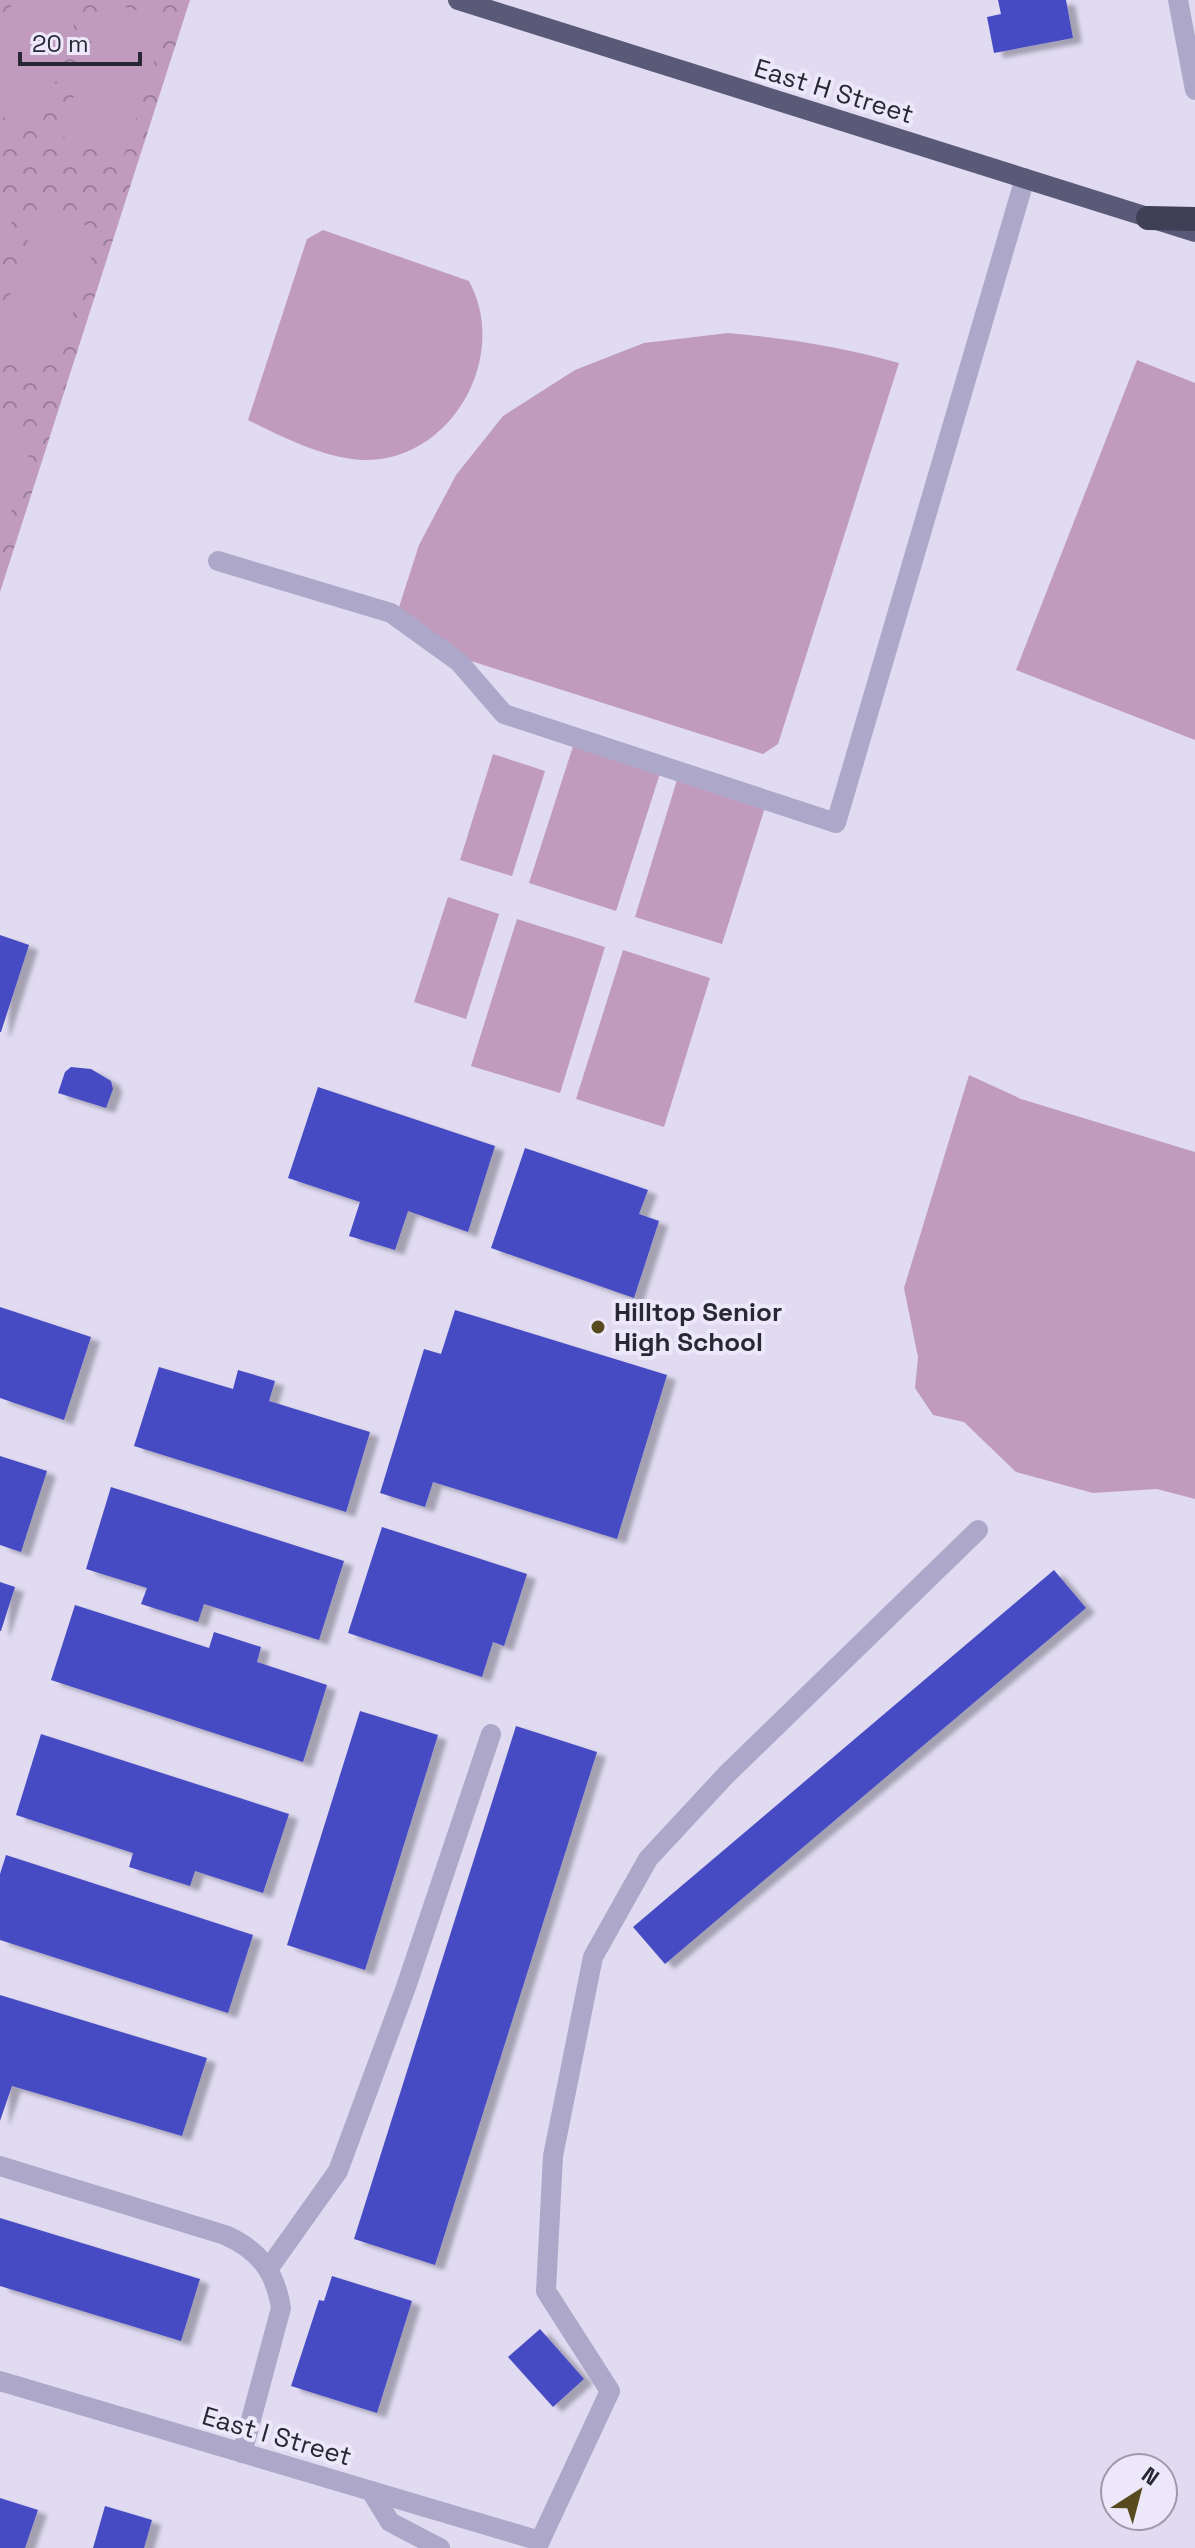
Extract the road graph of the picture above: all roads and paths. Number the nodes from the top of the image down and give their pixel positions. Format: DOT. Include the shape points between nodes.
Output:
graph roads {
  1 [pos="458,0"];
  2 [pos="1178,0"];
  3 [pos="1195,90"];
  4 [pos="1025,178"];
  5 [pos="1148,218"];
  6 [pos="1195,219"];
  7 [pos="1195,232"];
  8 [pos="218,561"];
  9 [pos="978,1530"];
  10 [pos="491,1734"];
  11 [pos="0,2166"];
  12 [pos="269,2268"];
  13 [pos="0,2381"];
  14 [pos="242,2453"];
  15 [pos="371,2491"];
  16 [pos="440,2548"];
  1 -- 4 [label="main road, East H Street"];
  2 -- 3 [label="street"];
  4 -- 5 [label="main road, East H Street"];
  4 -- 8 [label="street" via="836,823 504,714 459,662 391,613"];
  5 -- 6 [label="highway"];
  5 -- 7 [label="main road, East H Street"];
  9 -- 15 [label="street, East I Street" via="726,1775 648,1859 593,1957 553,2156 546,2291 610,2391 540,2541"];
  10 -- 12 [label="street" via="338,2171"];
  11 -- 12 [label="street" via="225,2235 257,2253"];
  12 -- 14 [label="street" via="281,2308"];
  13 -- 14 [label="street, East I Street"];
  14 -- 15 [label="street, East I Street"];
  15 -- 16 [label="street" via="390,2522"];
}
